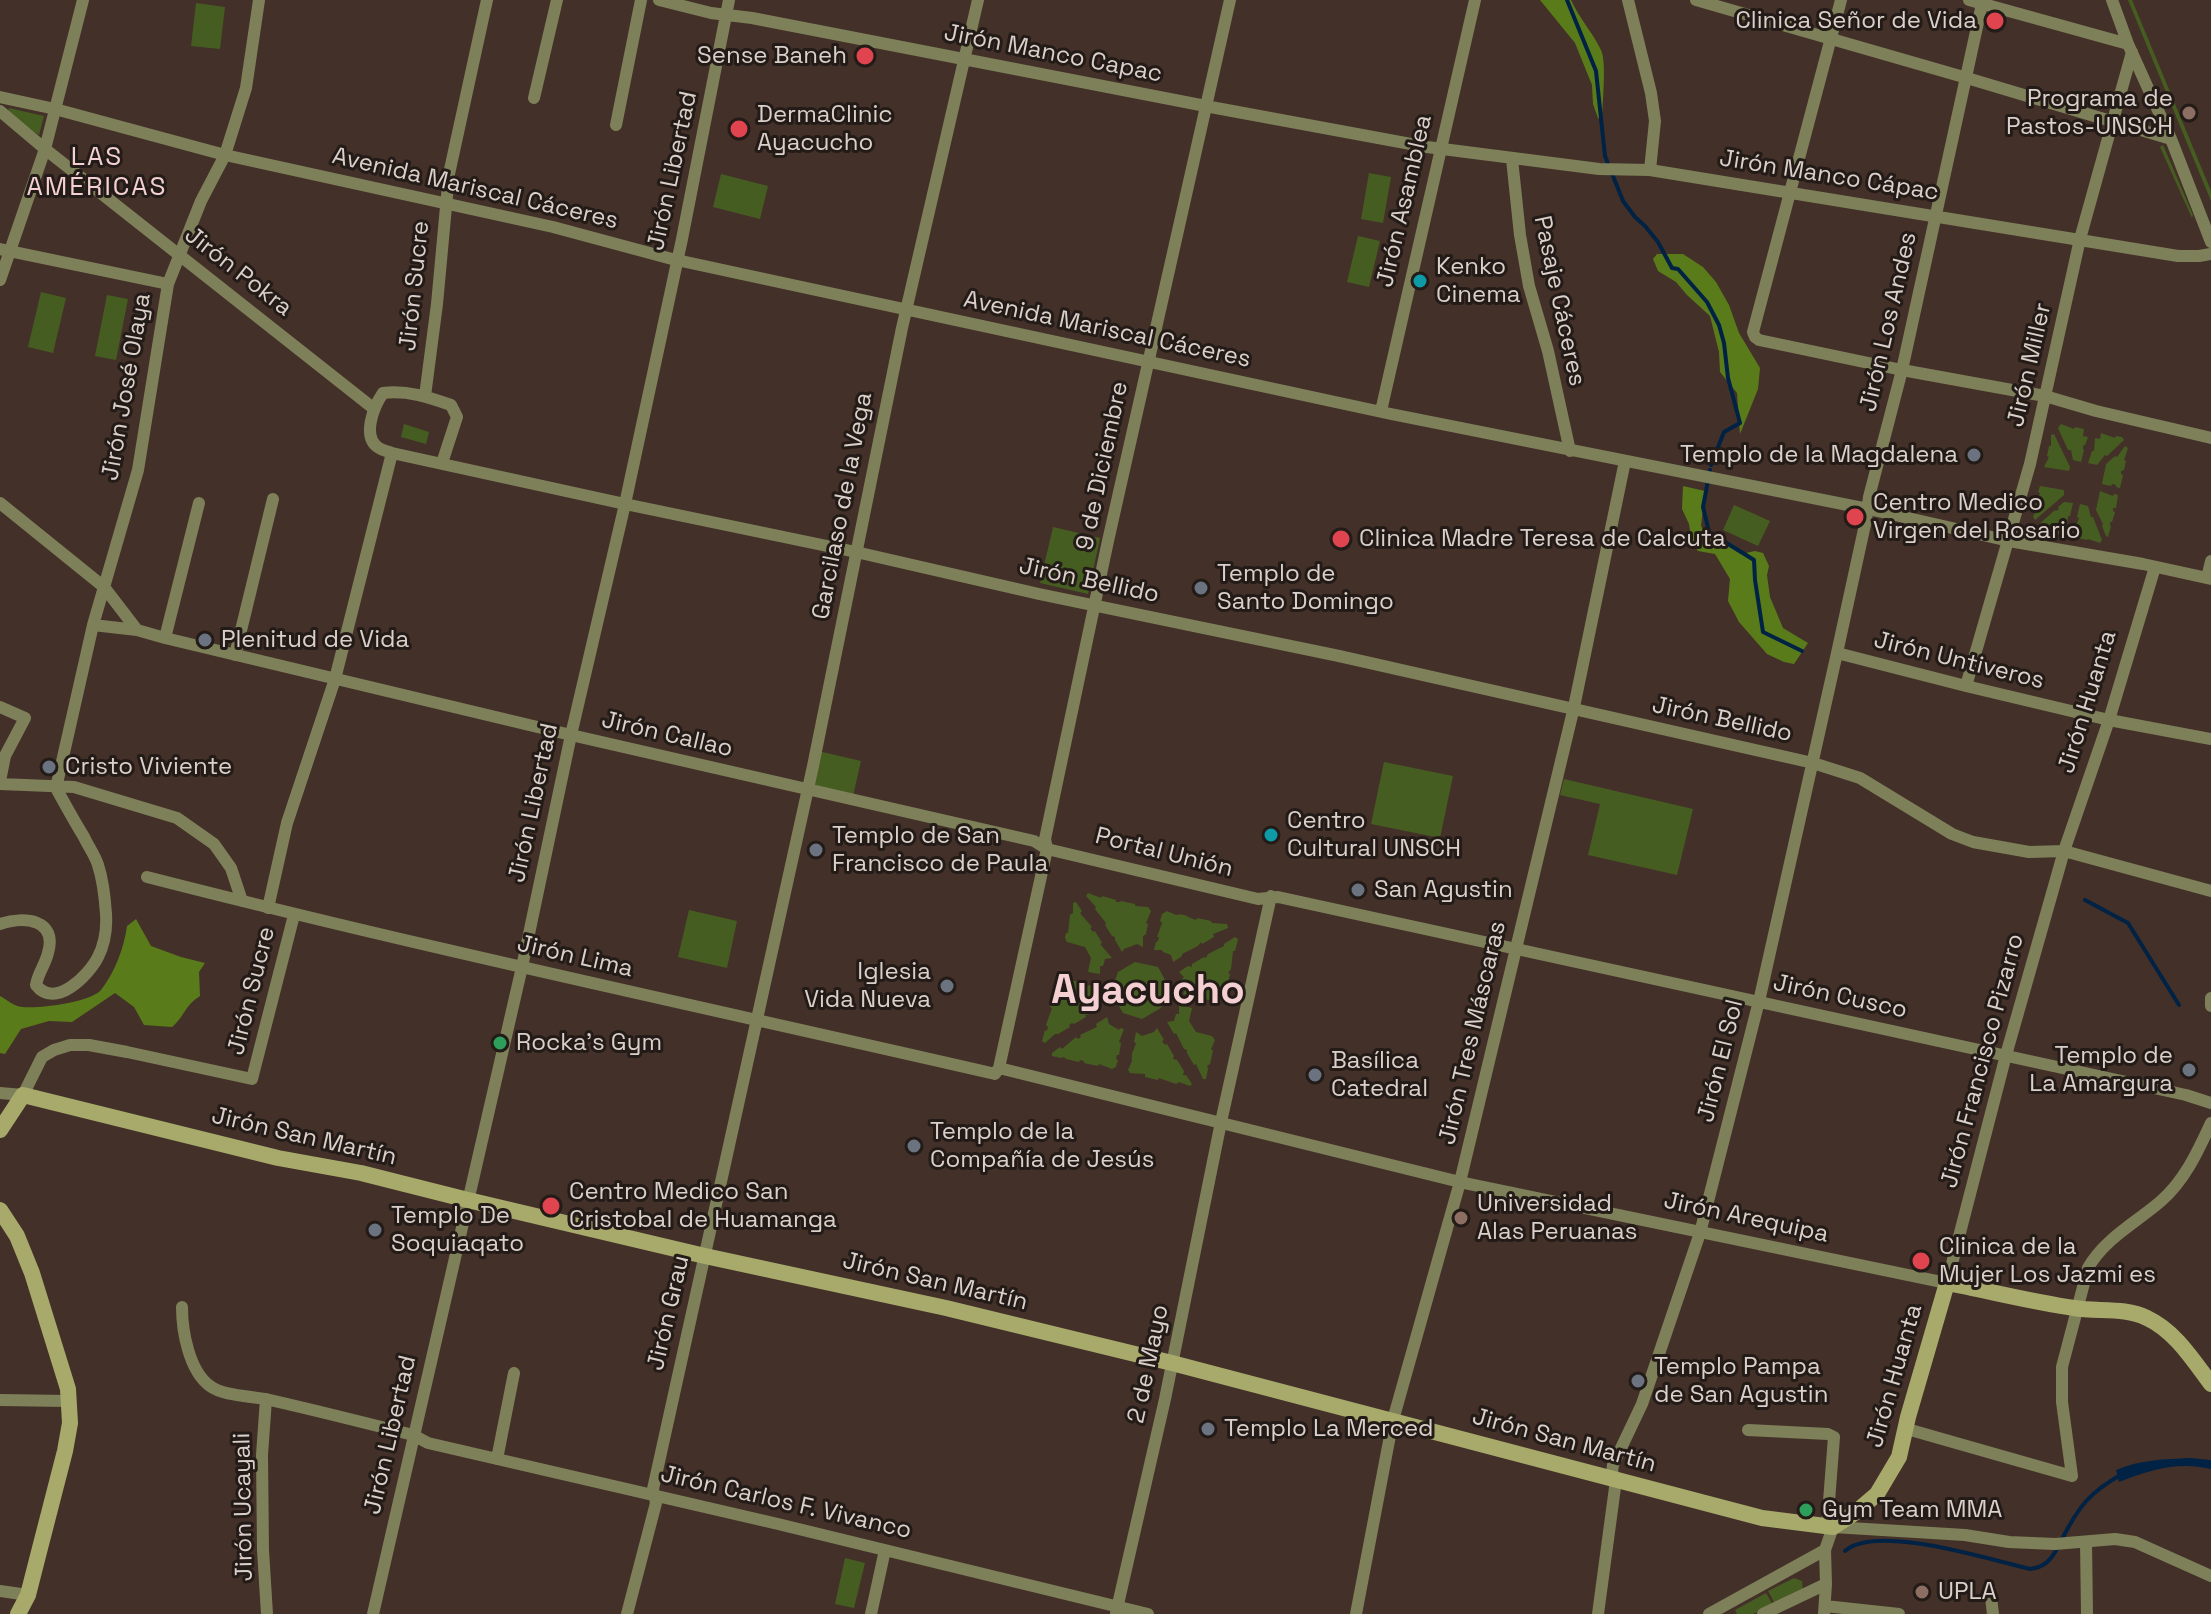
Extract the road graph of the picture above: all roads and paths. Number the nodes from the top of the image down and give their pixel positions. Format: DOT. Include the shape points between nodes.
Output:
graph roads {
  1 [pos="83,0"];
  2 [pos="259,0"];
  3 [pos="487,0"];
  4 [pos="557,0"];
  5 [pos="641,0"];
  6 [pos="659,0"];
  7 [pos="729,0"];
  8 [pos="978,0"];
  9 [pos="1230,0"];
  10 [pos="1475,0"];
  11 [pos="1628,0"];
  12 [pos="1696,0"];
  13 [pos="1841,0"];
  14 [pos="2112,0"];
  15 [pos="1976,2"];
  16 [pos="727,14"];
  17 [pos="2120,17"];
  18 [pos="2087,31"];
  19 [pos="1831,40"];
  20 [pos="2130,48"];
  21 [pos="964,60"];
  22 [pos="1967,78"];
  23 [pos="0,97"];
  24 [pos="534,98"];
  25 [pos="1205,105"];
  26 [pos="55,109"];
  27 [pos="0,111"];
  28 [pos="2113,122"];
  29 [pos="616,125"];
  30 [pos="2171,139"];
  31 [pos="1439,148"];
  32 [pos="45,149"];
  33 [pos="225,155"];
  34 [pos="1512,159"];
  35 [pos="1650,170"];
  36 [pos="1790,192"];
  37 [pos="446,202"];
  38 [pos="1936,216"];
  39 [pos="2080,239"];
  40 [pos="2211,242"];
  41 [pos="5,250"];
  42 [pos="2211,254"];
  43 [pos="181,255"];
  44 [pos="678,259"];
  45 [pos="0,280"];
  46 [pos="168,284"];
  47 [pos="906,310"];
  48 [pos="1148,361"];
  49 [pos="1902,370"];
  50 [pos="425,396"];
  51 [pos="2045,396"];
  52 [pos="373,408"];
  53 [pos="1381,411"];
  54 [pos="2211,438"];
  55 [pos="1570,451"];
  56 [pos="392,453"];
  57 [pos="1625,461"];
  58 [pos="442,463"];
  59 [pos="273,499"];
  60 [pos="0,503"];
  61 [pos="199,503"];
  62 [pos="625,504"];
  63 [pos="1868,510"];
  64 [pos="2009,541"];
  65 [pos="856,552"];
  66 [pos="2211,561"];
  67 [pos="2155,567"];
  68 [pos="2209,578"];
  69 [pos="104,587"];
  70 [pos="1095,606"];
  71 [pos="93,625"];
  72 [pos="137,630"];
  73 [pos="165,638"];
  74 [pos="1837,653"];
  75 [pos="235,655"];
  76 [pos="335,679"];
  77 [pos="1966,686"];
  78 [pos="0,707"];
  79 [pos="1573,710"];
  80 [pos="2109,720"];
  81 [pos="571,735"];
  82 [pos="2211,739"];
  83 [pos="1813,763"];
  84 [pos="0,782"];
  85 [pos="56,788"];
  86 [pos="807,789"];
  87 [pos="1047,849"];
  88 [pos="2064,851"];
  89 [pos="147,877"];
  90 [pos="2211,891"];
  91 [pos="1271,896"];
  92 [pos="242,901"];
  93 [pos="268,908"];
  94 [pos="294,915"];
  95 [pos="0,924"];
  96 [pos="1516,948"];
  97 [pos="522,967"];
  98 [pos="2211,998"];
  99 [pos="1759,1002"];
  100 [pos="2211,1006"];
  101 [pos="756,1021"];
  102 [pos="2006,1055"];
  103 [pos="997,1071"];
  104 [pos="0,1093"];
  105 [pos="23,1095"];
  106 [pos="2211,1103"];
  107 [pos="1221,1122"];
  108 [pos="2211,1123"];
  109 [pos="0,1130"];
  110 [pos="1460,1182"];
  111 [pos="468,1200"];
  112 [pos="0,1210"];
  113 [pos="1700,1233"];
  114 [pos="705,1256"];
  115 [pos="1947,1283"];
  116 [pos="182,1307"];
  117 [pos="2077,1309"];
  118 [pos="1172,1363"];
  119 [pos="514,1373"];
  120 [pos="2211,1384"];
  121 [pos="266,1399"];
  122 [pos="0,1400"];
  123 [pos="68,1401"];
  124 [pos="1393,1420"];
  125 [pos="1907,1429"];
  126 [pos="1748,1430"];
  127 [pos="413,1435"];
  128 [pos="497,1459"];
  129 [pos="1616,1480"];
  130 [pos="655,1495"];
  131 [pos="1830,1527"];
  132 [pos="2086,1542"];
  133 [pos="885,1550"];
  134 [pos="1825,1550"];
  135 [pos="2211,1576"];
  136 [pos="1826,1584"];
  137 [pos="1990,1589"];
  138 [pos="0,1591"];
  139 [pos="28,1595"];
  140 [pos="1824,1610"];
  141 [pos="1120,1612"];
  142 [pos="18,1614"];
  143 [pos="267,1614"];
  144 [pos="373,1614"];
  145 [pos="627,1614"];
  146 [pos="871,1614"];
  147 [pos="1148,1614"];
  148 [pos="1356,1614"];
  149 [pos="1598,1614"];
  150 [pos="1709,1614"];
  151 [pos="1763,1614"];
  152 [pos="1899,1614"];
  153 [pos="1993,1614"];
  154 [pos="2087,1614"];
  1 -- 26 [label="street"];
  2 -- 33 [label="street, Jirón José Olaya" via="246,88"];
  3 -- 37 [label="street, Jirón Sucre"];
  4 -- 24 [label="street"];
  5 -- 29 [label="street"];
  6 -- 16 [label="street, Jirón Manco Capac"];
  7 -- 16 [label="street, Jirón Libertad"];
  8 -- 21 [label="street, Garcilaso de la Vega"];
  9 -- 25 [label="street, 9 de Diciembre"];
  10 -- 31 [label="street, Jirón Asamblea"];
  11 -- 35 [label="street" via="1655,121"];
  12 -- 19 [label="street"];
  13 -- 19 [label="street"];
  14 -- 17 [label="street"];
  15 -- 18 [label="street"];
  15 -- 22 [label="street, Jirón Los Andes"];
  16 -- 21 [label="street, Jirón Manco Capac"];
  16 -- 44 [label="street, Jirón Libertad"];
  17 -- 18 [label="street" via="2102,29"];
  17 -- 20 [label="street"];
  18 -- 20 [label="street"];
  19 -- 22 [label="street"];
  19 -- 36 [label="street"];
  20 -- 28 [label="street, Jirón Miller"];
  20 -- 30 [label="street"];
  21 -- 25 [label="street, Jirón Manco Capac"];
  21 -- 47 [label="street, Garcilaso de la Vega"];
  22 -- 28 [label="street"];
  22 -- 38 [label="street, Jirón Los Andes"];
  23 -- 26 [label="street, Avenida Mariscal Cáceres"];
  25 -- 31 [label="street, Jirón Manco Capac"];
  25 -- 48 [label="street, 9 de Diciembre"];
  26 -- 32 [label="street"];
  26 -- 33 [label="street, Avenida Mariscal Cáceres"];
  27 -- 32 [label="street, Jirón Pokra"];
  28 -- 30 [label="street"];
  28 -- 39 [label="street, Jirón Miller"];
  30 -- 40 [label="street"];
  31 -- 34 [label="street, Jirón Manco Cápac"];
  31 -- 53 [label="street, Jirón Asamblea"];
  32 -- 41 [label="street"];
  32 -- 43 [label="street, Jirón Pokra"];
  33 -- 37 [label="street, Avenida Mariscal Cáceres"];
  33 -- 43 [label="street, Jirón José Olaya"];
  34 -- 35 [label="street, Jirón Manco Cápac"];
  34 -- 55 [label="street, Pasaje Cáceres" via="1529,286"];
  35 -- 36 [label="street, Jirón Manco Cápac"];
  36 -- 38 [label="street, Jirón Manco Cápac"];
  36 -- 49 [label="street" via="1753,332 1758,340"];
  37 -- 44 [label="street, Avenida Mariscal Cáceres"];
  37 -- 50 [label="street, Jirón Sucre"];
  38 -- 39 [label="street, Jirón Manco Cápac"];
  38 -- 49 [label="street, Jirón Los Andes"];
  39 -- 42 [label="street, Jirón Manco Cápac" via="2178,256"];
  39 -- 51 [label="street, Jirón Miller"];
  41 -- 45 [label="street"];
  41 -- 46 [label="street"];
  43 -- 46 [label="street, Jirón José Olaya"];
  43 -- 52 [label="street, Jirón Pokra"];
  44 -- 47 [label="street, Avenida Mariscal Cáceres"];
  44 -- 62 [label="street, Jirón Libertad"];
  46 -- 69 [label="street, Jirón José Olaya" via="138,470"];
  47 -- 48 [label="street, Avenida Mariscal Cáceres"];
  47 -- 65 [label="street, Garcilaso de la Vega"];
  48 -- 53 [label="street, Avenida Mariscal Cáceres"];
  48 -- 70 [label="street, 9 de Diciembre"];
  49 -- 51 [label="street"];
  49 -- 63 [label="street, Jirón Los Andes"];
  50 -- 52 [label="street" via="383,393"];
  50 -- 58 [label="street" via="451,405 457,417"];
  51 -- 54 [label="street"];
  51 -- 64 [label="street, Jirón Miller"];
  52 -- 56 [label="street" via="371,438 378,448"];
  53 -- 55 [label="street, Avenida Mariscal Cáceres"];
  55 -- 57 [label="street, Avenida Mariscal Cáceres"];
  56 -- 58 [label="street, Jirón Bellido"];
  56 -- 76 [label="street, Jirón Sucre"];
  57 -- 63 [label="street, Avenida Mariscal Cáceres"];
  57 -- 79 [label="street, Jirón Tres Máscaras"];
  58 -- 62 [label="street, Jirón Bellido"];
  59 -- 75 [label="street"];
  60 -- 69 [label="street"];
  61 -- 73 [label="street"];
  62 -- 65 [label="street, Jirón Bellido"];
  62 -- 81 [label="street, Jirón Libertad"];
  63 -- 64 [label="street, Avenida Mariscal Cáceres"];
  63 -- 74 [label="street, Jirón El Sol"];
  64 -- 67 [label="street, Avenida Mariscal Cáceres"];
  64 -- 77 [label="street, Jirón Miller"];
  65 -- 70 [label="street, Jirón Bellido"];
  65 -- 86 [label="street, Garcilaso de la Vega"];
  66 -- 68 [label="street"];
  67 -- 68 [label="street, Avenida Mariscal Cáceres"];
  67 -- 80 [label="street, Jirón Huanta"];
  69 -- 71 [label="street, Jirón José Olaya"];
  69 -- 72 [label="street"];
  70 -- 79 [label="street, Jirón Bellido"];
  70 -- 87 [label="street, 9 de Diciembre"];
  71 -- 72 [label="street, Jirón Callao"];
  71 -- 85 [label="street, Jirón José Olaya"];
  72 -- 73 [label="street, Jirón Callao"];
  73 -- 75 [label="street, Jirón Callao"];
  74 -- 77 [label="street, Jirón Untiveros"];
  74 -- 83 [label="street, Jirón El Sol"];
  75 -- 76 [label="street, Jirón Callao"];
  76 -- 81 [label="street, Jirón Callao"];
  76 -- 93 [label="street, Jirón Sucre" via="287,823"];
  77 -- 80 [label="street, Jirón Untiveros"];
  78 -- 84 [label="street" via="25,718 5,756"];
  79 -- 83 [label="street, Jirón Bellido"];
  79 -- 96 [label="street, Jirón Tres Máscaras"];
  80 -- 82 [label="street, Jirón Untiveros"];
  80 -- 88 [label="street, Jirón Huanta"];
  81 -- 86 [label="street, Jirón Callao"];
  81 -- 97 [label="street, Jirón Libertad"];
  83 -- 88 [label="street, Jirón Bellido" via="1860,778 1963,838 2029,852"];
  83 -- 99 [label="street, Jirón El Sol"];
  84 -- 85 [label="street"];
  85 -- 92 [label="street" via="74,787 177,818 214,844 231,868"];
  85 -- 95 [label="street" via="98,863 106,913 104,942 95,963 71,987 54,994 36,985 48,954 46,930 34,921"];
  86 -- 87 [label="street, Jirón Callao" via="1034,841"];
  86 -- 101 [label="street, Garcilaso de la Vega"];
  87 -- 91 [label="street, Portal Unión" via="1258,899"];
  87 -- 103 [label="street, 9 de Diciembre"];
  88 -- 90 [label="street, Jirón Bellido"];
  88 -- 102 [label="street, Jirón Francisco Pizarro"];
  89 -- 92 [label="street, Jirón Lima"];
  91 -- 96 [label="street, Jirón Cusco"];
  91 -- 107 [label="street, 2 de Mayo"];
  92 -- 93 [label="street, Jirón Lima"];
  93 -- 94 [label="street, Jirón Lima"];
  94 -- 97 [label="street, Jirón Lima"];
  94 -- 105 [label="street, Jirón Sucre" via="252,1079 70,1045 42,1057"];
  96 -- 99 [label="street, Jirón Cusco"];
  96 -- 110 [label="street, Jirón Tres Máscaras"];
  97 -- 101 [label="street, Jirón Lima"];
  97 -- 111 [label="street, Jirón Libertad"];
  98 -- 100 [label="street"];
  99 -- 102 [label="street, Jirón Cusco"];
  99 -- 113 [label="street, Jirón El Sol"];
  101 -- 103 [label="street, Jirón Lima"];
  101 -- 114 [label="street, Jirón Grau"];
  102 -- 106 [label="street, Jirón Cusco"];
  102 -- 115 [label="street, Jirón Francisco Pizarro"];
  103 -- 107 [label="street, Jirón Lima"];
  104 -- 105 [label="street"];
  105 -- 109 [label="street"];
  105 -- 111 [label="street, Jirón San Martín"];
  107 -- 110 [label="street, Jirón Arequipa"];
  107 -- 118 [label="street, 2 de Mayo"];
  108 -- 117 [label="street" via="2194,1162 2164,1198 2096,1253"];
  110 -- 113 [label="street, Jirón Arequipa"];
  110 -- 124 [label="street, Jirón Tres Máscaras"];
  111 -- 114 [label="street, Jirón San Martín"];
  111 -- 127 [label="street, Jirón Libertad"];
  112 -- 123 [label="street" via="32,1273"];
  113 -- 115 [label="street, Jirón Arequipa"];
  113 -- 129 [label="street, Jirón El Sol" via="1642,1404 1613,1465"];
  114 -- 118 [label="street, Jirón San Martín"];
  114 -- 130 [label="street, Jirón Grau"];
  115 -- 117 [label="street, Jirón Arequipa"];
  115 -- 125 [label="street, Jirón Huanta"];
  116 -- 121 [label="street, Jirón Ucayali" via="187,1347 203,1380 221,1392"];
  117 -- 120 [label="street, Jirón Arequipa" via="2147,1317 2168,1331"];
  117 -- 125 [label="street" via="2062,1367 2072,1476"];
  118 -- 124 [label="street, Jirón San Martín"];
  118 -- 141 [label="street, 2 de Mayo"];
  119 -- 128 [label="street"];
  121 -- 127 [label="street, Jirón Ucayali"];
  121 -- 143 [label="street, Jirón Ucayali" via="262,1468"];
  122 -- 123 [label="street"];
  123 -- 139 [label="street" via="65,1451"];
  124 -- 129 [label="street, Jirón San Martín"];
  124 -- 148 [label="street, Jirón Tres Máscaras"];
  125 -- 131 [label="street, Jirón Huanta" via="1899,1457 1877,1494"];
  126 -- 131 [label="street" via="1834,1437"];
  127 -- 128 [label="street, Jirón Carlos F. Vivanco"];
  127 -- 144 [label="street, Jirón Libertad"];
  128 -- 130 [label="street, Jirón Carlos F. Vivanco"];
  129 -- 131 [label="street, Jirón San Martín" via="1762,1518"];
  129 -- 149 [label="street, Jirón El Sol"];
  130 -- 133 [label="street, Jirón Carlos F. Vivanco"];
  130 -- 145 [label="street, Jirón Grau"];
  131 -- 132 [label="street" via="2009,1542"];
  131 -- 134 [label="street"];
  132 -- 135 [label="street" via="2135,1542"];
  132 -- 154 [label="street"];
  133 -- 141 [label="street, Jirón Carlos F. Vivanco" via="1082,1597"];
  133 -- 146 [label="street"];
  134 -- 136 [label="street"];
  134 -- 150 [label="street"];
  136 -- 140 [label="street"];
  136 -- 151 [label="street"];
  137 -- 153 [label="street"];
  138 -- 139 [label="street"];
  139 -- 142 [label="street"];
  140 -- 152 [label="street"];
  141 -- 147 [label="street, Jirón Carlos F. Vivanco"];
}
